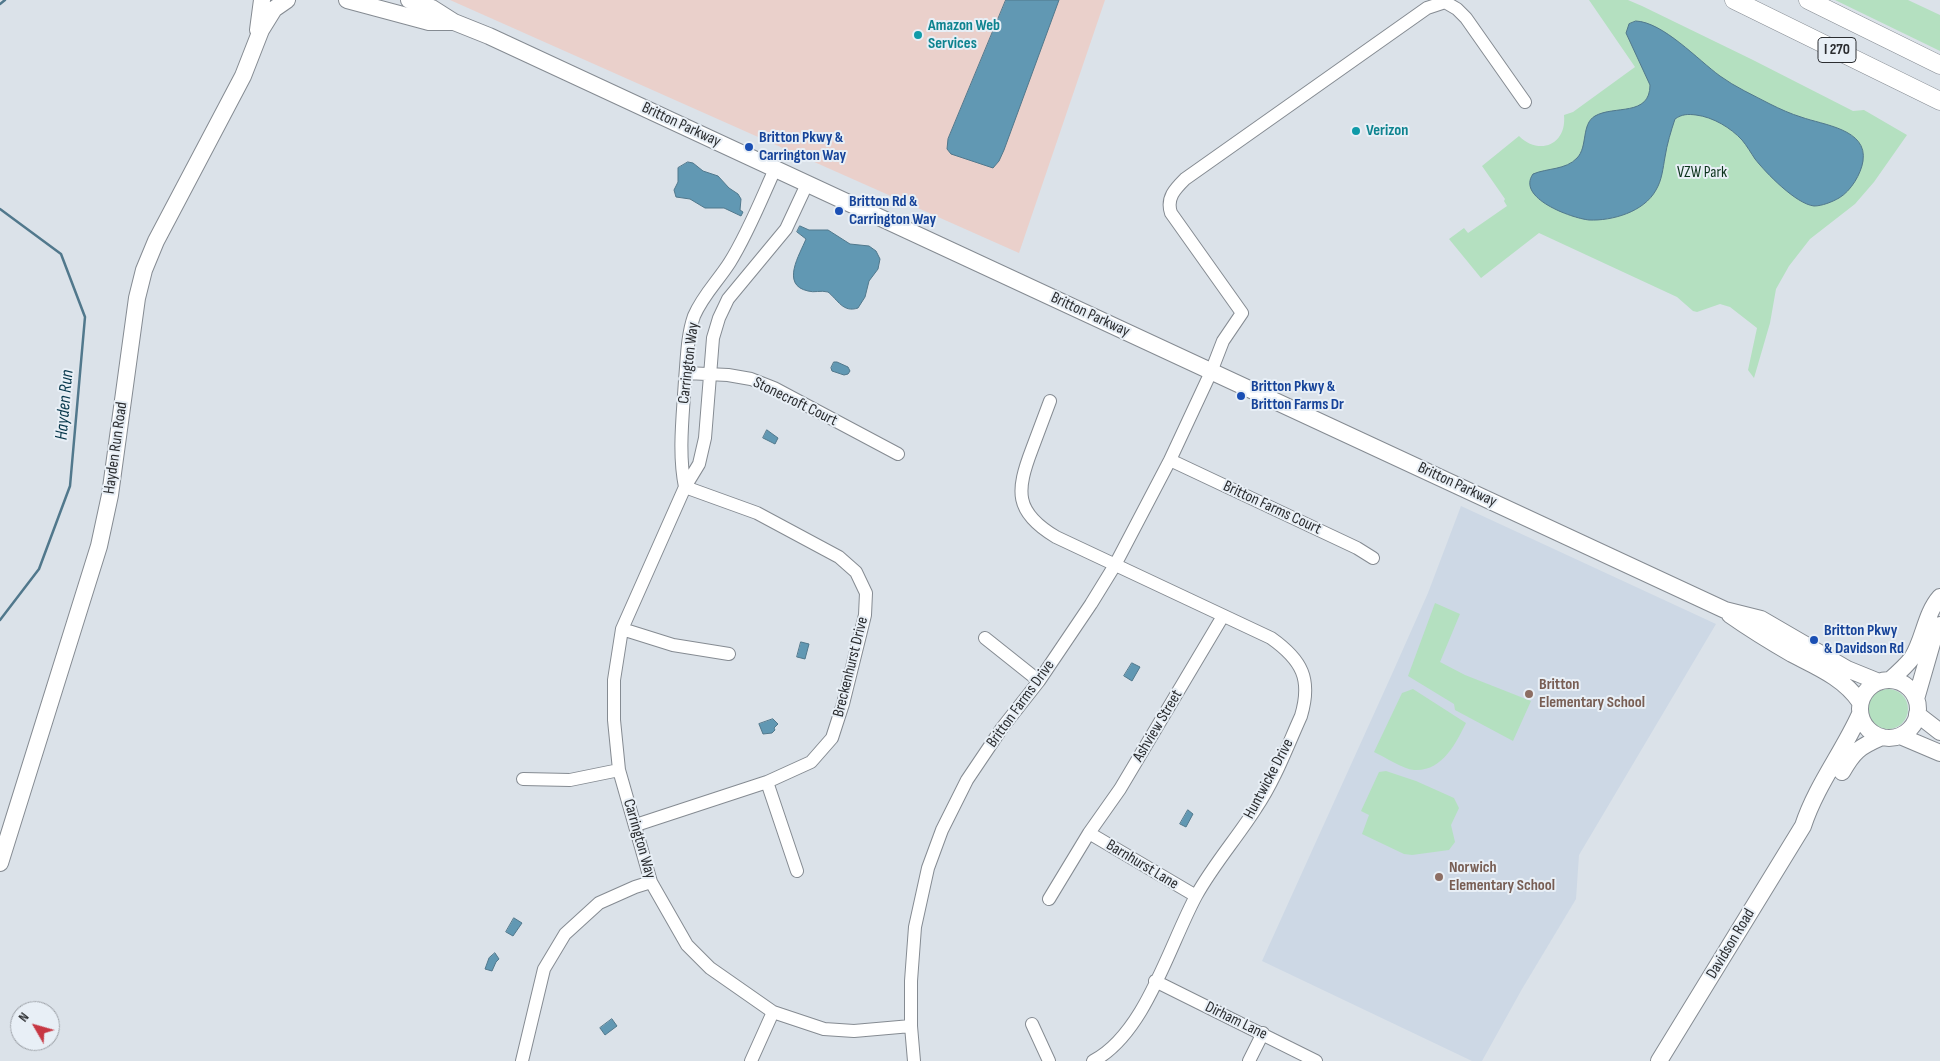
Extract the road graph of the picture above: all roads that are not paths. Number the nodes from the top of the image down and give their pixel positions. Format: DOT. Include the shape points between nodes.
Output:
graph roads {
  1 [pos="262,0"];
  2 [pos="287,0"];
  3 [pos="347,0"];
  4 [pos="409,0"];
  5 [pos="1734,0"];
  6 [pos="1808,0"];
  7 [pos="454,22"];
  8 [pos="256,46"];
  9 [pos="1940,64"];
  10 [pos="1940,101"];
  11 [pos="1525,102"];
  12 [pos="775,169"];
  13 [pos="807,184"];
  14 [pos="686,372"];
  15 [pos="1211,372"];
  16 [pos="710,374"];
  17 [pos="1050,401"];
  18 [pos="898,454"];
  19 [pos="1170,460"];
  20 [pos="685,487"];
  21 [pos="1373,558"];
  22 [pos="1115,565"];
  23 [pos="1940,597"];
  24 [pos="1725,610"];
  25 [pos="1223,616"];
  26 [pos="1940,625"];
  27 [pos="622,629"];
  28 [pos="985,638"];
  29 [pos="729,654"];
  30 [pos="1039,681"];
  31 [pos="1884,681"];
  32 [pos="1917,707"];
  33 [pos="1860,708"];
  34 [pos="1940,732"];
  35 [pos="1900,736"];
  36 [pos="1882,737"];
  37 [pos="1940,753"];
  38 [pos="619,770"];
  39 [pos="523,779"];
  40 [pos="767,782"];
  41 [pos="636,825"];
  42 [pos="1803,826"];
  43 [pos="1089,833"];
  44 [pos="0,863"];
  45 [pos="797,871"];
  46 [pos="650,882"];
  47 [pos="1196,896"];
  48 [pos="1049,899"];
  49 [pos="1155,982"];
  50 [pos="772,1012"];
  51 [pos="1032,1024"];
  52 [pos="911,1026"];
  53 [pos="1263,1033"];
  54 [pos="522,1061"];
  55 [pos="751,1061"];
  56 [pos="914,1061"];
  57 [pos="1049,1061"];
  58 [pos="1093,1061"];
  59 [pos="1249,1061"];
  60 [pos="1316,1061"];
  61 [pos="1659,1061"];
  1 -- 8 [label="main road, Hayden Run Road"];
  2 -- 8 [label="main road, Hayden Run Road" via="267,19"];
  3 -- 7 [label="main road, Britton Parkway" via="429,22"];
  4 -- 7 [label="main road, Britton Parkway" via="432,8"];
  5 -- 10 [label="highway, I 270"];
  6 -- 9 [label="highway, I 270"];
  7 -- 12 [label="main road, Britton Parkway"];
  8 -- 44 [label="main road, Hayden Run Road" via="144,270 134,316 110,495 99,546"];
  11 -- 15 [label="street, Britton Farms Drive" via="1466,18 1445,2 1427,8 1185,179 1169,201 1171,213 1242,313 1223,341"];
  12 -- 13 [label="main road, Britton Parkway"];
  12 -- 14 [label="street, Carrington Way" via="729,264 703,297 694,317"];
  13 -- 15 [label="main road, Britton Parkway"];
  13 -- 16 [label="street, Carrington Way" via="786,229 728,299 713,338"];
  14 -- 16 [label="street, Stonecroft Court"];
  14 -- 20 [label="street, Carrington Way" via="682,425"];
  15 -- 19 [label="street, Britton Farms Drive"];
  15 -- 24 [label="main road, Britton Parkway"];
  16 -- 18 [label="street, Stonecroft Court" via="751,379 774,388"];
  16 -- 20 [label="street, Carrington Way" via="706,438 699,464"];
  17 -- 22 [label="street, Huntwicke Drive" via="1021,480 1024,508 1042,529"];
  19 -- 21 [label="street, Britton Farms Court"];
  19 -- 22 [label="street, Britton Farms Drive"];
  20 -- 27 [label="street, Carrington Way"];
  20 -- 40 [label="street, Breckenhurst Drive" via="757,513 839,557 856,572 866,593 865,615 832,738 811,762"];
  22 -- 25 [label="street, Huntwicke Drive"];
  22 -- 30 [label="street, Britton Farms Drive"];
  23 -- 31 [label="main road" via="1912,657 1899,673"];
  24 -- 31 [label="main road, Britton Parkway" via="1761,619 1847,669"];
  24 -- 33 [label="main road, Britton Parkway" via="1753,631 1833,676 1849,688"];
  25 -- 43 [label="street, Ashview Street" via="1120,789"];
  25 -- 47 [label="street, Huntwicke Drive" via="1271,638 1295,658 1306,686 1306,701 1257,807"];
  26 -- 32 [label="main road" via="1933,640"];
  27 -- 29 [label="street" via="673,645"];
  27 -- 38 [label="street, Carrington Way" via="614,680"];
  28 -- 30 [label="street"];
  30 -- 52 [label="street, Britton Farms Drive" via="972,772 942,830 928,868 915,927"];
  31 -- 32 [label="main road" via="1903,684 1913,693"];
  31 -- 33 [label="main road" via="1870,686 1864,693"];
  32 -- 34 [label="main road"];
  32 -- 35 [label="main road" via="1914,723"];
  33 -- 36 [label="main road" via="1867,729"];
  33 -- 42 [label="main road, Davidson Road" via="1846,744 1810,805"];
  35 -- 36 [label="main road"];
  35 -- 37 [label="main road"];
  36 -- 42 [label="main road, Davidson Road" via="1862,746 1853,755 1820,809"];
  38 -- 39 [label="street" via="570,780"];
  38 -- 41 [label="street, Carrington Way"];
  40 -- 41 [label="street, Breckenhurst Drive"];
  40 -- 45 [label="street"];
  41 -- 46 [label="street, Carrington Way"];
  42 -- 61 [label="main road, Davidson Road"];
  43 -- 47 [label="street, Barnhurst Lane"];
  43 -- 48 [label="street, Ashview Street"];
  46 -- 50 [label="street, Carrington Way" via="687,945 710,968"];
  46 -- 54 [label="street" via="600,903 565,934 544,969"];
  47 -- 49 [label="street, Huntwicke Drive"];
  49 -- 53 [label="street, Dirham Lane"];
  49 -- 58 [label="street, Huntwicke Drive" via="1135,1020 1120,1040"];
  50 -- 52 [label="street, Carrington Way" via="824,1029 854,1031"];
  50 -- 55 [label="street"];
  51 -- 57 [label="street"];
  52 -- 56 [label="street, Britton Farms Drive"];
  53 -- 59 [label="street"];
  53 -- 60 [label="street, Dirham Lane"];
}
